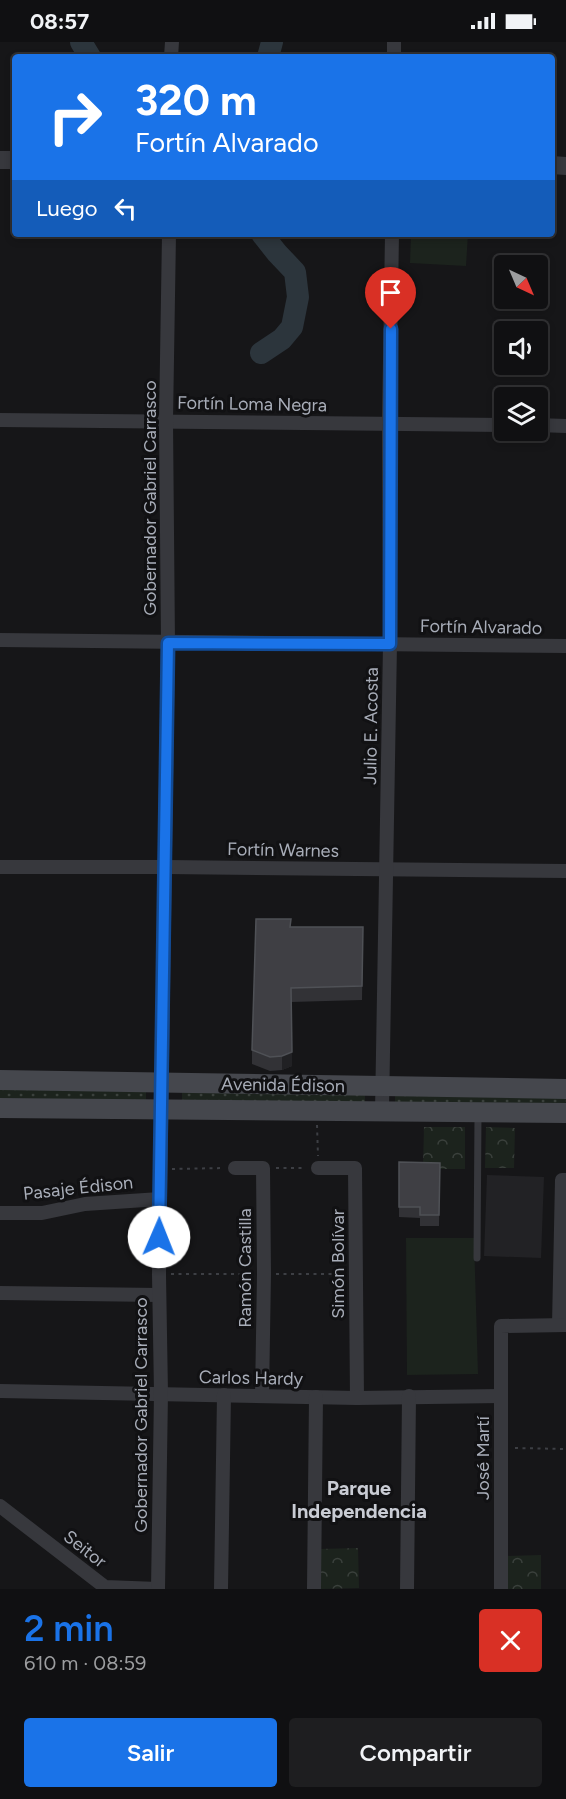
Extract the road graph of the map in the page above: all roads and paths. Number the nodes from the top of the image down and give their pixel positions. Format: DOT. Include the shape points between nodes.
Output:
graph roads {
  1 [pos="169,237"];
  2 [pos="392,237"];
  3 [pos="0,420"];
  4 [pos="166,421"];
  5 [pos="389,423"];
  6 [pos="494,425"];
  7 [pos="548,425"];
  8 [pos="566,426"];
  9 [pos="0,640"];
  10 [pos="168,643"];
  11 [pos="390,644"];
  12 [pos="566,646"];
  13 [pos="0,867"];
  14 [pos="166,867"];
  15 [pos="386,870"];
  16 [pos="566,872"];
  17 [pos="0,1080"];
  18 [pos="162,1084"];
  19 [pos="383,1086"];
  20 [pos="566,1089"];
  21 [pos="0,1108"];
  22 [pos="161,1108"];
  23 [pos="317,1110"];
  24 [pos="382,1111"];
  25 [pos="478,1112"];
  26 [pos="566,1113"];
  27 [pos="235,1168"];
  28 [pos="263,1168"];
  29 [pos="318,1168"];
  30 [pos="160,1169"];
  31 [pos="566,1180"];
  32 [pos="160,1199"];
  33 [pos="0,1213"];
  34 [pos="477,1258"];
  35 [pos="0,1293"];
  36 [pos="159,1295"];
  37 [pos="562,1325"];
  38 [pos="0,1391"];
  39 [pos="160,1393"];
  40 [pos="224,1395"];
  41 [pos="262,1396"];
  42 [pos="409,1396"];
  43 [pos="501,1396"];
  44 [pos="316,1397"];
  45 [pos="357,1398"];
  46 [pos="501,1448"];
  47 [pos="566,1449"];
  48 [pos="0,1506"];
  49 [pos="158,1589"];
  50 [pos="221,1589"];
  51 [pos="314,1589"];
  52 [pos="407,1589"];
  53 [pos="501,1589"];
  1 -- 4 [label="street, Gobernador Gabriel Carrasco"];
  2 -- 5 [label="street, Julio E. Acosta"];
  3 -- 4 [label="street, Fortín Loma Negra"];
  4 -- 5 [label="street, Fortín Loma Negra"];
  4 -- 10 [label="street, Gobernador Gabriel Carrasco"];
  5 -- 6 [label="street, Fortín Loma Negra"];
  5 -- 11 [label="street, Julio E. Acosta"];
  7 -- 8 [label="street"];
  9 -- 10 [label="street, Fortín Alvarado"];
  10 -- 11 [label="street, Fortín Alvarado"];
  10 -- 14 [label="street, Gobernador Gabriel Carrasco"];
  11 -- 12 [label="street, Fortín Alvarado"];
  11 -- 15 [label="street, Julio E. Acosta"];
  13 -- 14 [label="street, Fortín Warnes"];
  14 -- 15 [label="street, Fortín Warnes"];
  14 -- 18 [label="street, Gobernador Gabriel Carrasco"];
  15 -- 16 [label="street, Fortín Warnes"];
  15 -- 19 [label="street, Julio E. Acosta"];
  17 -- 18 [label="main road, Avenida Édison"];
  18 -- 19 [label="main road, Avenida Édison"];
  18 -- 22 [label="street, Gobernador Gabriel Carrasco"];
  19 -- 20 [label="main road, Avenida Édison"];
  19 -- 24 [label="street, Julio E. Acosta"];
  21 -- 22 [label="main road, Avenida Édison"];
  22 -- 23 [label="main road, Avenida Édison"];
  22 -- 30 [label="street, Gobernador Gabriel Carrasco"];
  23 -- 24 [label="main road, Avenida Édison"];
  23 -- 29 [label="path"];
  24 -- 25 [label="main road, Avenida Édison"];
  25 -- 26 [label="main road, Avenida Édison"];
  25 -- 34 [label="lane"];
  27 -- 28 [label="street"];
  27 -- 30 [label="path"];
  28 -- 29 [label="path"];
  28 -- 41 [label="street, Ramón Castilla"];
  29 -- 45 [label="street, Simón Bolívar" via="355,1168"];
  30 -- 32 [label="street, Gobernador Gabriel Carrasco"];
  31 -- 37 [label="street" via="562,1180"];
  32 -- 33 [label="street, Pasaje Édison" via="85,1204 42,1213"];
  32 -- 36 [label="street, Gobernador Gabriel Carrasco"];
  35 -- 36 [label="street"];
  36 -- 39 [label="street, Gobernador Gabriel Carrasco"];
  37 -- 43 [label="street, José Martí" via="501,1326"];
  38 -- 39 [label="street, Carlos Hardy"];
  39 -- 40 [label="street, Carlos Hardy"];
  39 -- 49 [label="street, Gobernador Gabriel Carrasco"];
  40 -- 41 [label="street, Carlos Hardy"];
  40 -- 50 [label="street"];
  41 -- 44 [label="street, Carlos Hardy"];
  42 -- 43 [label="street, Carlos Hardy"];
  42 -- 45 [label="street, Carlos Hardy"];
  42 -- 52 [label="street"];
  43 -- 46 [label="street, José Martí"];
  44 -- 45 [label="street, Carlos Hardy"];
  44 -- 51 [label="street"];
  46 -- 47 [label="path"];
  46 -- 53 [label="street, José Martí"];
  48 -- 49 [label="street, Seitor" via="105,1587"];
}
